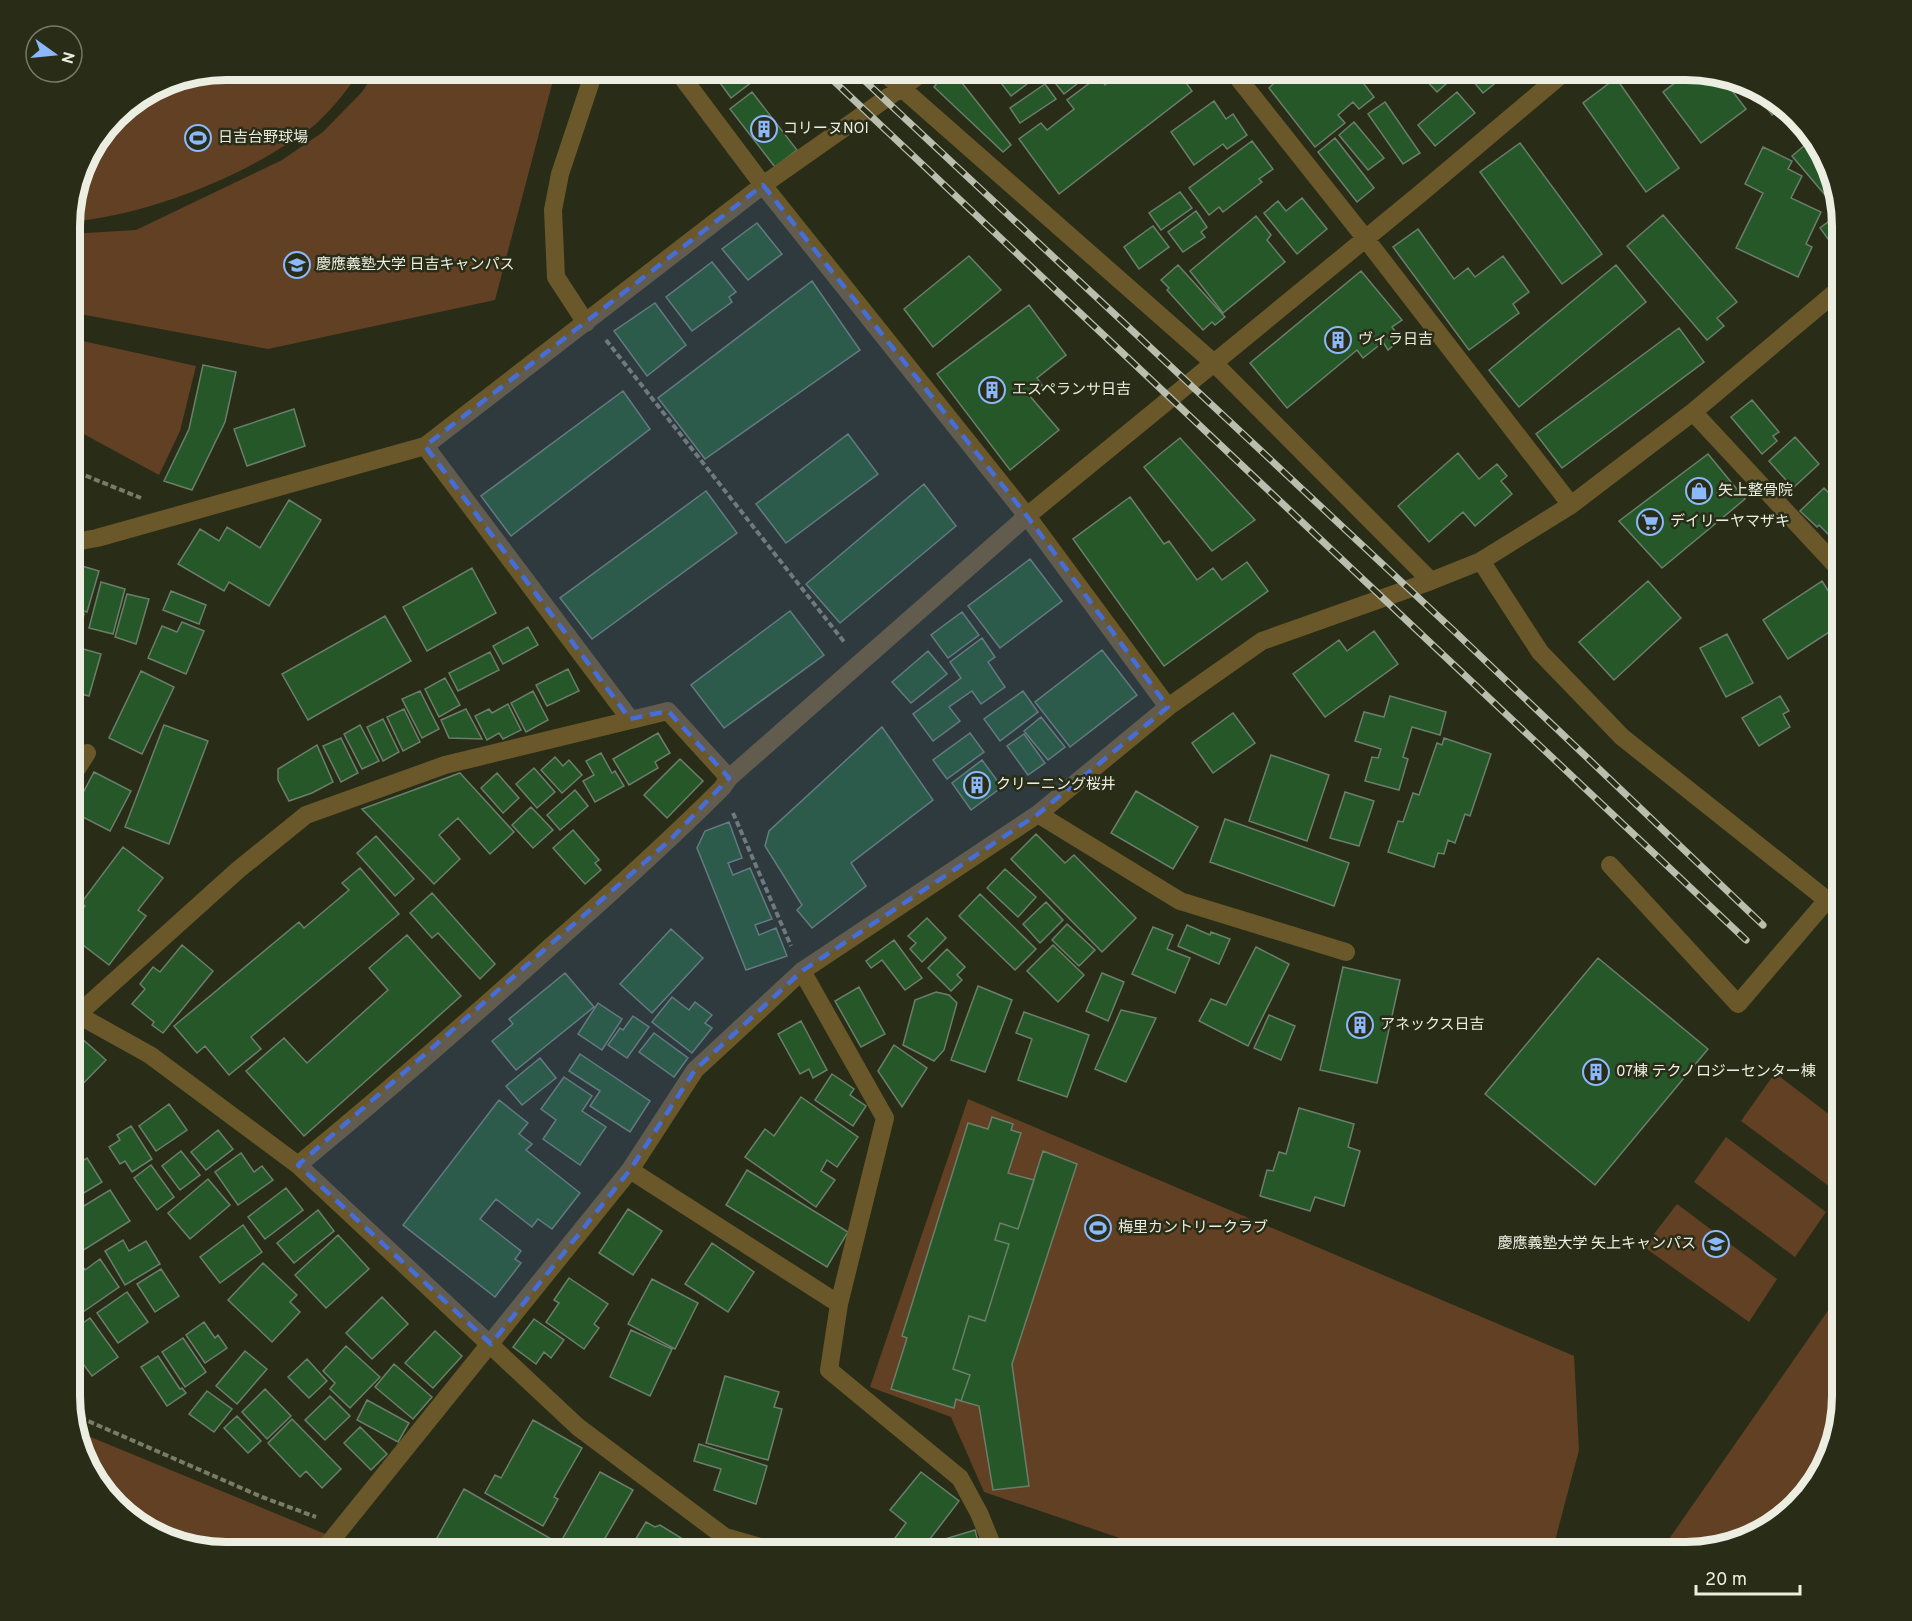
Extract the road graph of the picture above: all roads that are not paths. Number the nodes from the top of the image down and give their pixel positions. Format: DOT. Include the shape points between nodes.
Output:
graph roads {
  1 [pos="591,80"];
  2 [pos="684,80"];
  3 [pos="892,80"];
  4 [pos="914,80"];
  5 [pos="1240,80"];
  6 [pos="1555,80"];
  7 [pos="902,89"];
  8 [pos="764,185"];
  9 [pos="1365,238"];
  10 [pos="1832,295"];
  11 [pos="588,321"];
  12 [pos="1214,363"];
  13 [pos="1694,411"];
  14 [pos="425,446"];
  15 [pos="1571,505"];
  16 [pos="1027,516"];
  17 [pos="80,541"];
  18 [pos="1481,561"];
  19 [pos="1832,561"];
  20 [pos="1431,581"];
  21 [pos="1168,707"];
  22 [pos="630,719"];
  23 [pos="87,753"];
  24 [pos="80,764"];
  25 [pos="726,783"];
  26 [pos="1038,814"];
  27 [pos="1610,865"];
  28 [pos="1827,900"];
  29 [pos="1832,904"];
  30 [pos="1346,952"];
  31 [pos="802,971"];
  32 [pos="80,1006"];
  33 [pos="80,1016"];
  34 [pos="298,1165"];
  35 [pos="630,1170"];
  36 [pos="839,1304"];
  37 [pos="491,1344"];
  38 [pos="331,1542"];
  39 [pos="743,1542"];
  40 [pos="991,1542"];
  1 -- 11 [label="street" via="560,174 553,210 556,277"];
  2 -- 8 [label="street"];
  3 -- 7 [label="street"];
  4 -- 7 [label="street"];
  5 -- 9 [label="street"];
  6 -- 9 [label="street"];
  7 -- 8 [label="street"];
  7 -- 12 [label="street"];
  8 -- 11 [label="street"];
  8 -- 16 [label="street"];
  9 -- 12 [label="street"];
  9 -- 15 [label="street"];
  10 -- 13 [label="street"];
  11 -- 14 [label="street"];
  12 -- 16 [label="street"];
  12 -- 20 [label="street"];
  13 -- 15 [label="street"];
  13 -- 19 [label="street"];
  14 -- 17 [label="street"];
  14 -- 22 [label="street"];
  15 -- 18 [label="street"];
  16 -- 21 [label="street"];
  16 -- 25 [label="street"];
  18 -- 20 [label="street"];
  18 -- 28 [label="street" via="1540,652 1622,737"];
  20 -- 21 [label="street" via="1262,641"];
  21 -- 26 [label="street"];
  22 -- 25 [label="street" via="668,711"];
  22 -- 32 [label="street" via="445,765 306,814"];
  23 -- 24 [label="street"];
  25 -- 34 [label="street" via="670,840 537,959"];
  26 -- 30 [label="street" via="1180,901"];
  26 -- 31 [label="street"];
  27 -- 28 [label="street" via="1738,1004"];
  28 -- 29 [label="street"];
  31 -- 35 [label="street" via="695,1070"];
  31 -- 36 [label="street" via="885,1118"];
  33 -- 34 [label="street" via="150,1054"];
  34 -- 37 [label="street"];
  35 -- 36 [label="street"];
  35 -- 37 [label="street"];
  36 -- 40 [label="street" via="829,1370 960,1478"];
  37 -- 38 [label="street"];
  37 -- 39 [label="street" via="578,1427 725,1537"];
}
